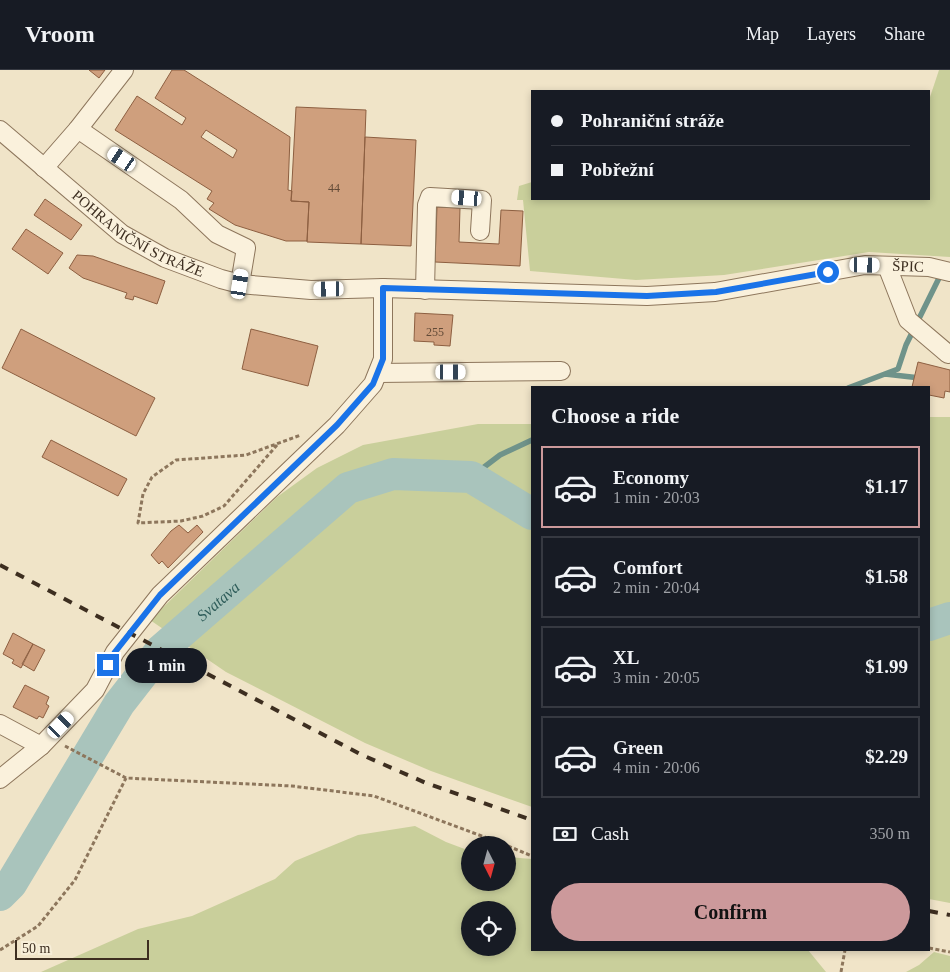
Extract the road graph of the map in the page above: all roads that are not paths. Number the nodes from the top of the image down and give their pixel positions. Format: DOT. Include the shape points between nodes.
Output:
graph roads {
  1 [pos="124,70"];
  2 [pos="78,129"];
  3 [pos="0,130"];
  4 [pos="44,168"];
  5 [pos="480,231"];
  6 [pos="865,265"];
  7 [pos="887,266"];
  8 [pos="950,272"];
  9 [pos="240,284"];
  10 [pos="383,288"];
  11 [pos="425,290"];
  12 [pos="948,354"];
  13 [pos="561,371"];
  14 [pos="378,372"];
  15 [pos="0,724"];
  16 [pos="50,744"];
  17 [pos="0,779"];
  1 -- 2 [label="street"];
  2 -- 4 [label="street"];
  2 -- 9 [label="street" via="181,200 217,234 246,248"];
  3 -- 4 [label="street, POHRANIČNÍ STRÁŽE"];
  4 -- 9 [label="street, POHRANIČNÍ STRÁŽE" via="122,234 166,258"];
  5 -- 11 [label="street" via="482,200 430,197 427,205"];
  6 -- 7 [label="street, ŠPIC"];
  6 -- 11 [label="street, POHRANIČNÍ STRÁŽE" via="716,292 657,295"];
  7 -- 8 [label="street, ŠPIC" via="929,267"];
  7 -- 12 [label="street" via="908,320"];
  9 -- 10 [label="street, POHRANIČNÍ STRÁŽE" via="311,290"];
  10 -- 11 [label="street, POHRANIČNÍ STRÁŽE"];
  10 -- 14 [label="street" via="383,359"];
  13 -- 14 [label="street"];
  14 -- 16 [label="street" via="373,384 337,425 160,595 115,652 94,690"];
  15 -- 16 [label="street"];
  16 -- 17 [label="street"];
}
